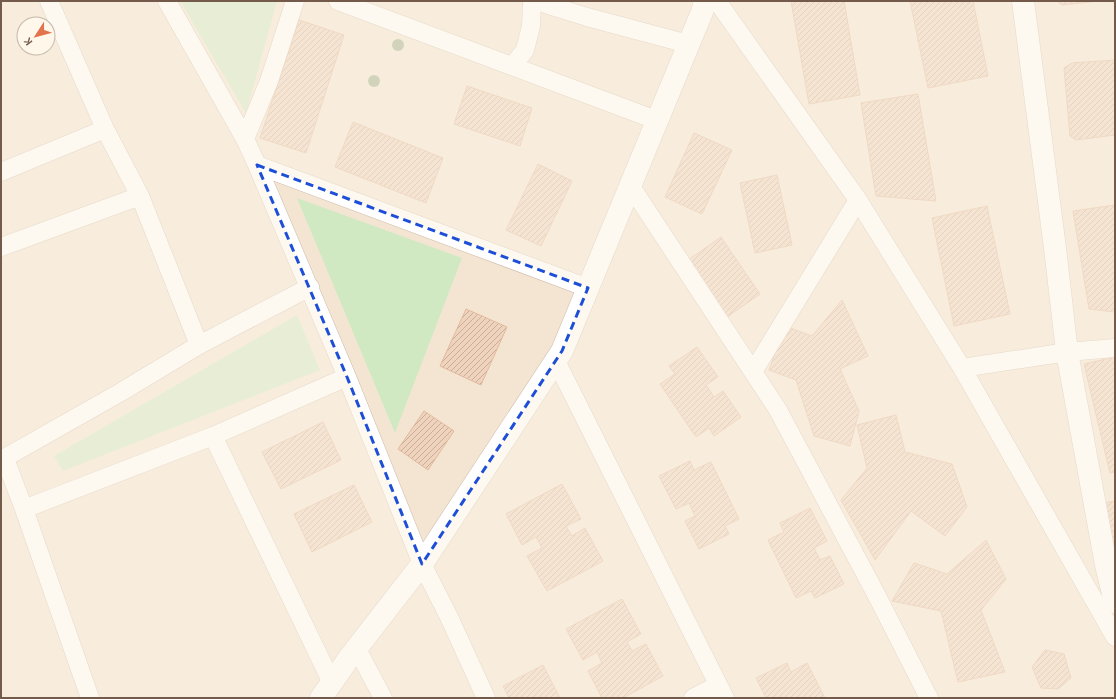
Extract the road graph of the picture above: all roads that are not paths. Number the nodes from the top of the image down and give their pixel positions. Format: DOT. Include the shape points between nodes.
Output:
graph roads {
  1 [pos="49,1"];
  2 [pos="168,1"];
  3 [pos="295,1"];
  4 [pos="338,1"];
  5 [pos="532,1"];
  6 [pos="540,1"];
  7 [pos="705,1"];
  8 [pos="717,1"];
  9 [pos="1023,1"];
  10 [pos="688,44"];
  11 [pos="512,66"];
  12 [pos="656,120"];
  13 [pos="105,129"];
  14 [pos="245,139"];
  15 [pos="257,164"];
  16 [pos="1,172"];
  17 [pos="630,185"];
  18 [pos="140,196"];
  19 [pos="858,200"];
  20 [pos="1,247"];
  21 [pos="310,287"];
  22 [pos="588,288"];
  23 [pos="199,345"];
  24 [pos="1115,348"];
  25 [pos="1067,352"];
  26 [pos="556,361"];
  27 [pos="962,368"];
  28 [pos="753,372"];
  29 [pos="347,376"];
  30 [pos="213,436"];
  31 [pos="3,459"];
  32 [pos="24,509"];
  33 [pos="422,564"];
  34 [pos="1115,602"];
  35 [pos="1115,637"];
  36 [pos="357,649"];
  37 [pos="326,690"];
  38 [pos="722,692"];
  39 [pos="90,698"];
  40 [pos="383,698"];
  41 [pos="486,698"];
  42 [pos="693,698"];
  43 [pos="929,698"];
  1 -- 13 [label="street"];
  2 -- 14 [label="street"];
  3 -- 14 [label="street" via="269,81"];
  4 -- 11 [label="street"];
  5 -- 11 [label="street" via="531,26 525,50"];
  6 -- 10 [label="street" via="587,17"];
  7 -- 10 [label="street"];
  8 -- 19 [label="street"];
  9 -- 25 [label="street"];
  10 -- 12 [label="street"];
  11 -- 12 [label="street"];
  12 -- 17 [label="street"];
  13 -- 16 [label="street"];
  13 -- 18 [label="street"];
  14 -- 15 [label="street"];
  15 -- 21 [label="street"];
  15 -- 22 [label="street"];
  17 -- 22 [label="street"];
  17 -- 28 [label="street"];
  18 -- 20 [label="street"];
  18 -- 23 [label="street"];
  19 -- 27 [label="street"];
  19 -- 28 [label="street"];
  21 -- 23 [label="street"];
  21 -- 29 [label="street"];
  22 -- 26 [label="street"];
  23 -- 31 [label="street"];
  24 -- 25 [label="street"];
  25 -- 27 [label="street"];
  25 -- 34 [label="street"];
  26 -- 33 [label="street"];
  26 -- 38 [label="street"];
  27 -- 35 [label="street"];
  28 -- 43 [label="street" via="778,410"];
  29 -- 30 [label="street"];
  29 -- 33 [label="street"];
  30 -- 32 [label="street"];
  30 -- 37 [label="street"];
  31 -- 32 [label="street"];
  32 -- 39 [label="street"];
  33 -- 36 [label="street"];
  33 -- 41 [label="street"];
  36 -- 37 [label="street"];
  36 -- 40 [label="street"];
  38 -- 42 [label="street"];
}
